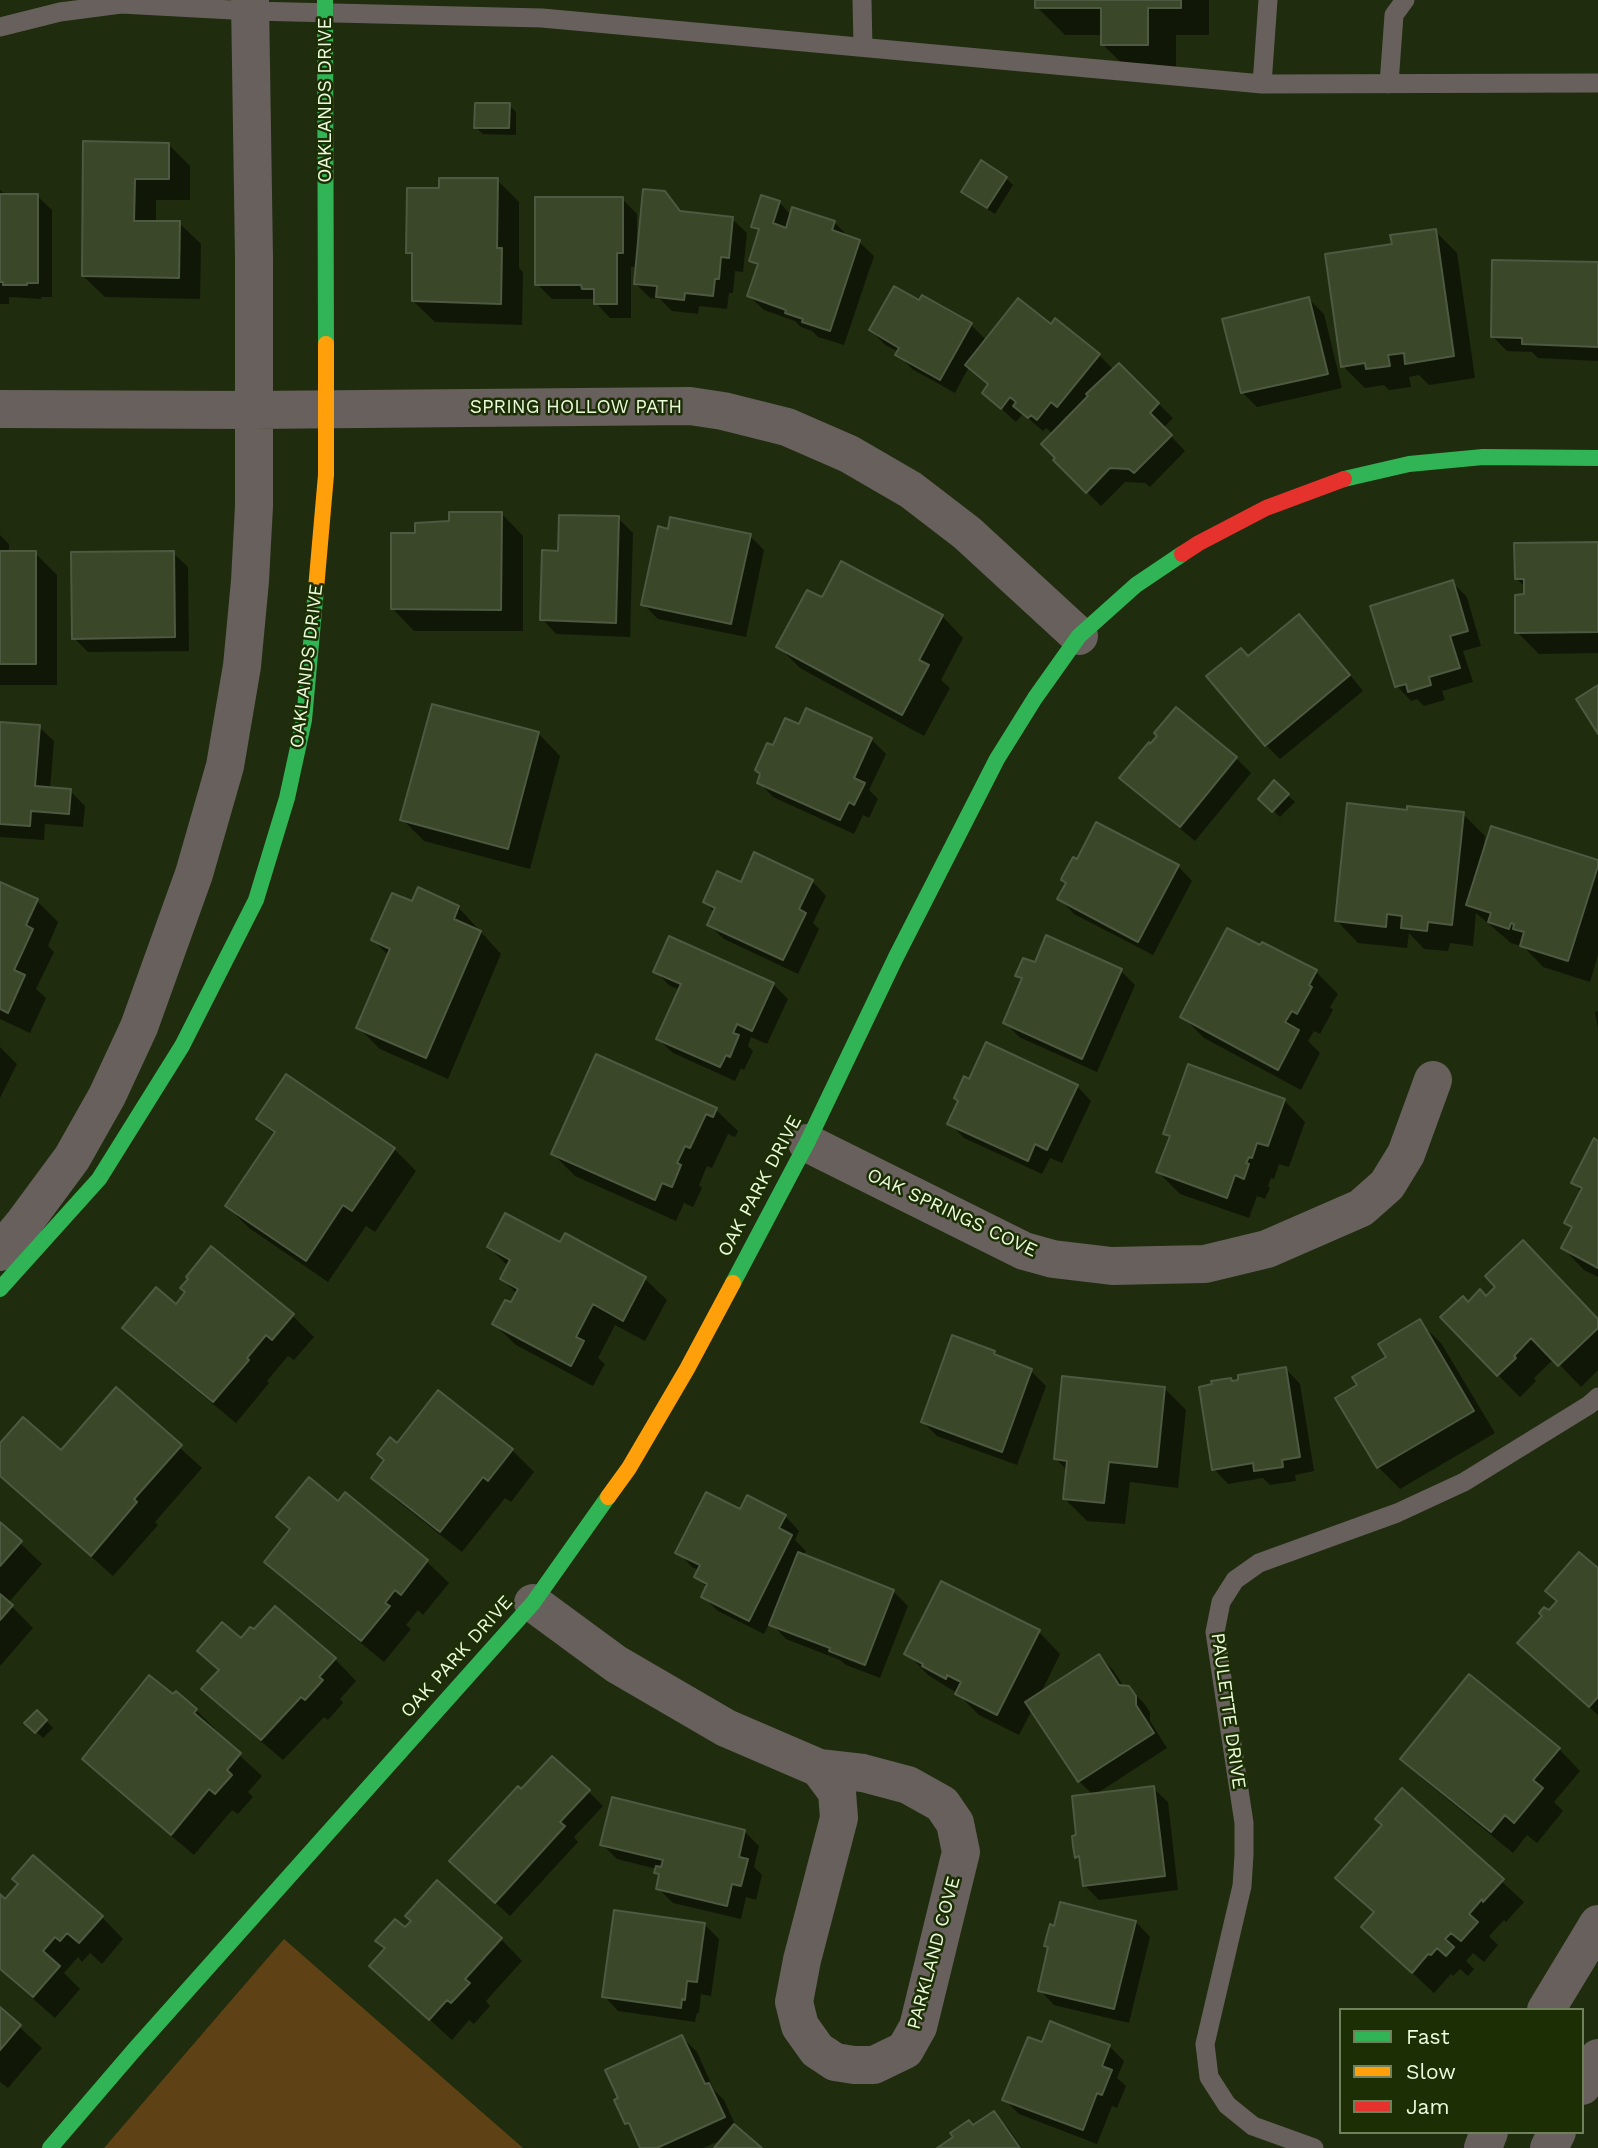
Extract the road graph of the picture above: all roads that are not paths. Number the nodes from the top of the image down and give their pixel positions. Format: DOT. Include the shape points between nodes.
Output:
graph roads {
  1 [pos="862,0"];
  2 [pos="1268,0"];
  3 [pos="1405,0"];
  4 [pos="121,2"];
  5 [pos="250,5"];
  6 [pos="325,6"];
  7 [pos="506,8"];
  8 [pos="0,27"];
  9 [pos="863,47"];
  10 [pos="1598,83"];
  11 [pos="1389,84"];
  12 [pos="1262,85"];
  13 [pos="326,408"];
  14 [pos="0,409"];
  15 [pos="253,410"];
  16 [pos="1598,458"];
  17 [pos="1079,636"];
  18 [pos="1433,1080"];
  19 [pos="807,1143"];
  20 [pos="0,1252"];
  21 [pos="0,1289"];
  22 [pos="1598,1397"];
  23 [pos="533,1603"];
  24 [pos="819,1768"];
  25 [pos="1598,1924"];
  26 [pos="1547,2008"];
  27 [pos="1598,2058"];
  28 [pos="1584,2082"];
  29 [pos="50,2148"];
  30 [pos="1314,2148"];
  1 -- 9 [label="lane"];
  2 -- 12 [label="lane"];
  3 -- 11 [label="lane" via="1394,15"];
  4 -- 5 [label="lane"];
  4 -- 8 [label="lane"];
  5 -- 6 [label="lane"];
  5 -- 15 [label="street"];
  6 -- 7 [label="lane"];
  6 -- 13 [label="street, OAKLANDS DRIVE"];
  7 -- 9 [label="lane" via="542,18"];
  9 -- 12 [label="lane"];
  10 -- 11 [label="lane"];
  11 -- 12 [label="lane"];
  13 -- 15 [label="street, SPRING HOLLOW PATH"];
  13 -- 17 [label="street, SPRING HOLLOW PATH" via="690,407 787,427 849,454 911,490 967,533"];
  13 -- 21 [label="street, OAKLANDS DRIVE" via="326,475 304,720 287,798 256,900 182,1046 99,1179"];
  14 -- 15 [label="street, SPRING HOLLOW PATH"];
  15 -- 20 [label="street" via="254,506 242,666 225,766 194,874 139,1027 107,1097 72,1158"];
  16 -- 17 [label="street, OAK PARK DRIVE" via="1483,457 1409,464 1336,481 1266,508 1199,543 1136,585"];
  17 -- 19 [label="street, OAK PARK DRIVE" via="997,759"];
  18 -- 19 [label="street, OAK SPRINGS COVE" via="1406,1154 1387,1185 1361,1208 1267,1249 1205,1264 1112,1266 1024,1251"];
  19 -- 23 [label="street, OAK PARK DRIVE" via="629,1468"];
  22 -- 30 [label="lane, PAULETTE DRIVE" via="1464,1482 1397,1513 1259,1563 1235,1580 1221,1602 1215,1632 1244,1823 1244,1855 1242,1886 1205,2044 1209,2077 1227,2105 1253,2126"];
  23 -- 24 [label="street, PARKLAND COVE" via="616,1664 726,1728"];
  23 -- 29 [label="street, OAK PARK DRIVE"];
  24 -- 24 [label="street, PARKLAND COVE" via="837,1792 839,1818 794,2003 800,2026 817,2050 835,2062 874,2065 905,2050 918,2027 961,1852 955,1823 942,1804 908,1785"];
  25 -- 26 [label="street"];
  27 -- 28 [label="street"];
}
